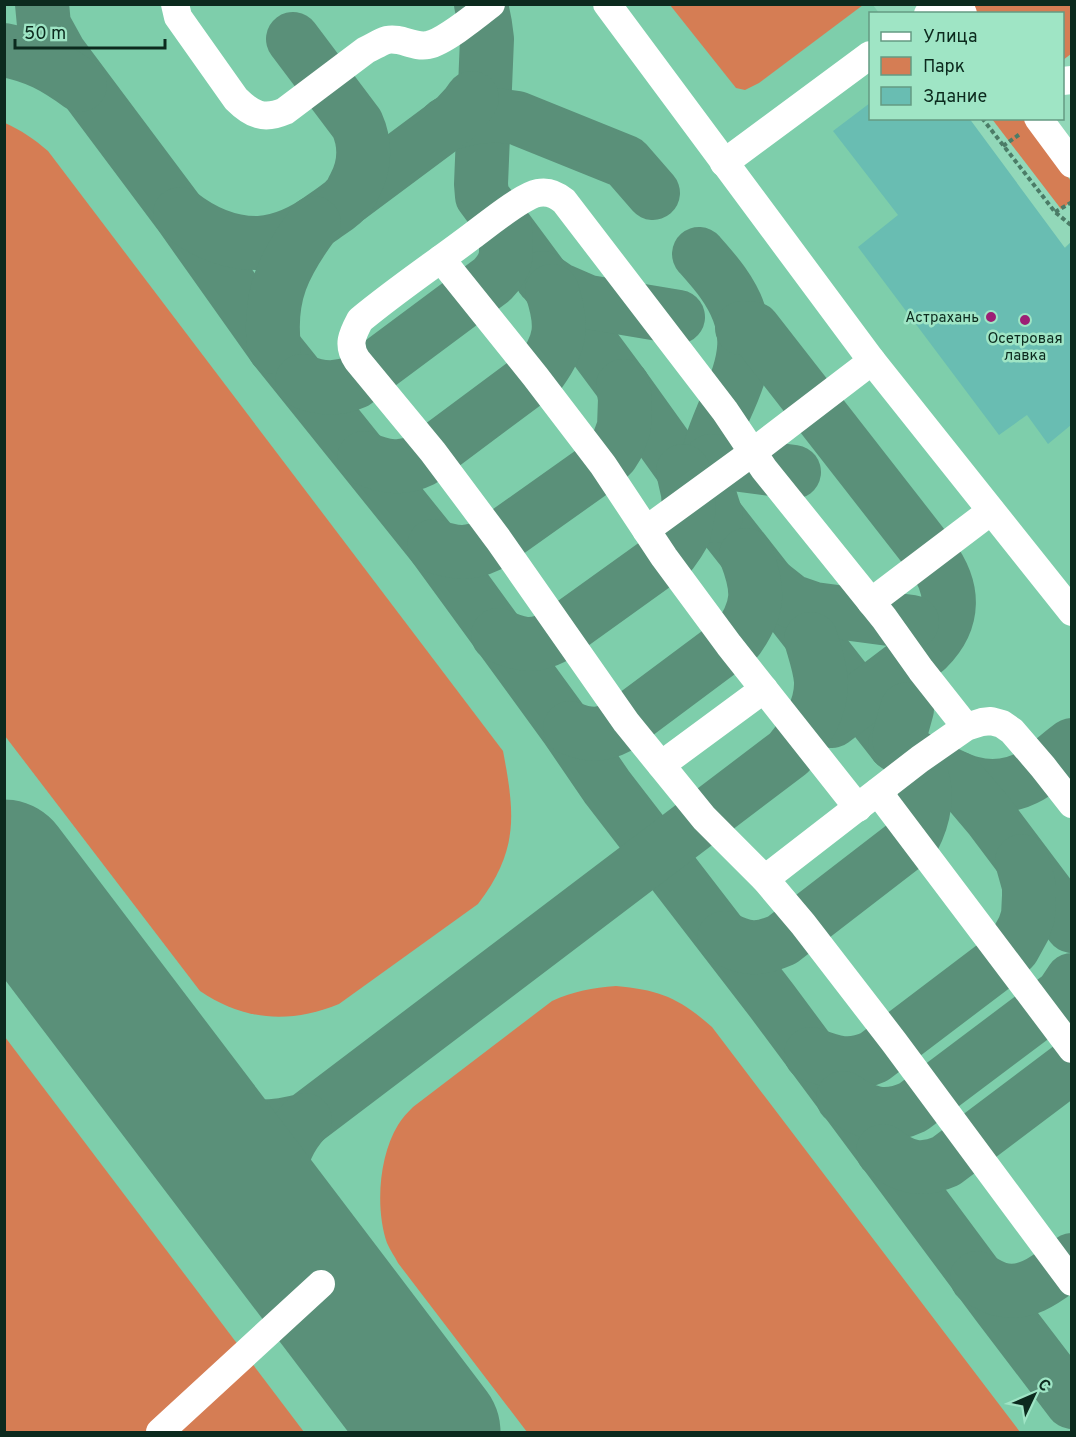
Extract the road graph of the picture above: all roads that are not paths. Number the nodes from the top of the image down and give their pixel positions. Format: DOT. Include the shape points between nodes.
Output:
graph roads {
  1 [pos="175,4"];
  2 [pos="491,4"];
  3 [pos="607,4"];
  4 [pos="869,56"];
  5 [pos="1039,120"];
  6 [pos="724,163"];
  7 [pos="1071,164"];
  8 [pos="441,259"];
  9 [pos="872,361"];
  10 [pos="753,452"];
  11 [pos="991,511"];
  12 [pos="646,530"];
  13 [pos="871,602"];
  14 [pos="1071,612"];
  15 [pos="764,689"];
  16 [pos="966,727"];
  17 [pos="661,765"];
  18 [pos="868,800"];
  19 [pos="1071,804"];
  20 [pos="765,879"];
  21 [pos="1071,1049"];
  22 [pos="1071,1282"];
  23 [pos="321,1284"];
  24 [pos="160,1432"];
  1 -- 2 [label="street" via="177,17 236,99 255,114 271,116 285,111 378,44 388,40 432,44"];
  3 -- 6 [label="street"];
  4 -- 6 [label="street"];
  5 -- 7 [label="street"];
  6 -- 9 [label="street"];
  8 -- 10 [label="street" via="527,197 537,193 558,196"];
  8 -- 12 [label="street" via="603,465"];
  8 -- 17 [label="street" via="360,320 352,337 352,352 433,452"];
  9 -- 10 [label="street"];
  9 -- 11 [label="street"];
  10 -- 12 [label="street"];
  10 -- 13 [label="street"];
  11 -- 13 [label="street"];
  11 -- 14 [label="street"];
  12 -- 15 [label="street"];
  13 -- 16 [label="street"];
  15 -- 17 [label="street"];
  15 -- 18 [label="street"];
  16 -- 18 [label="street"];
  16 -- 19 [label="street" via="991,721 1002,724"];
  17 -- 20 [label="street" via="704,818"];
  18 -- 20 [label="street"];
  18 -- 21 [label="street"];
  20 -- 22 [label="street" via="894,1042"];
  23 -- 24 [label="street"];
}
